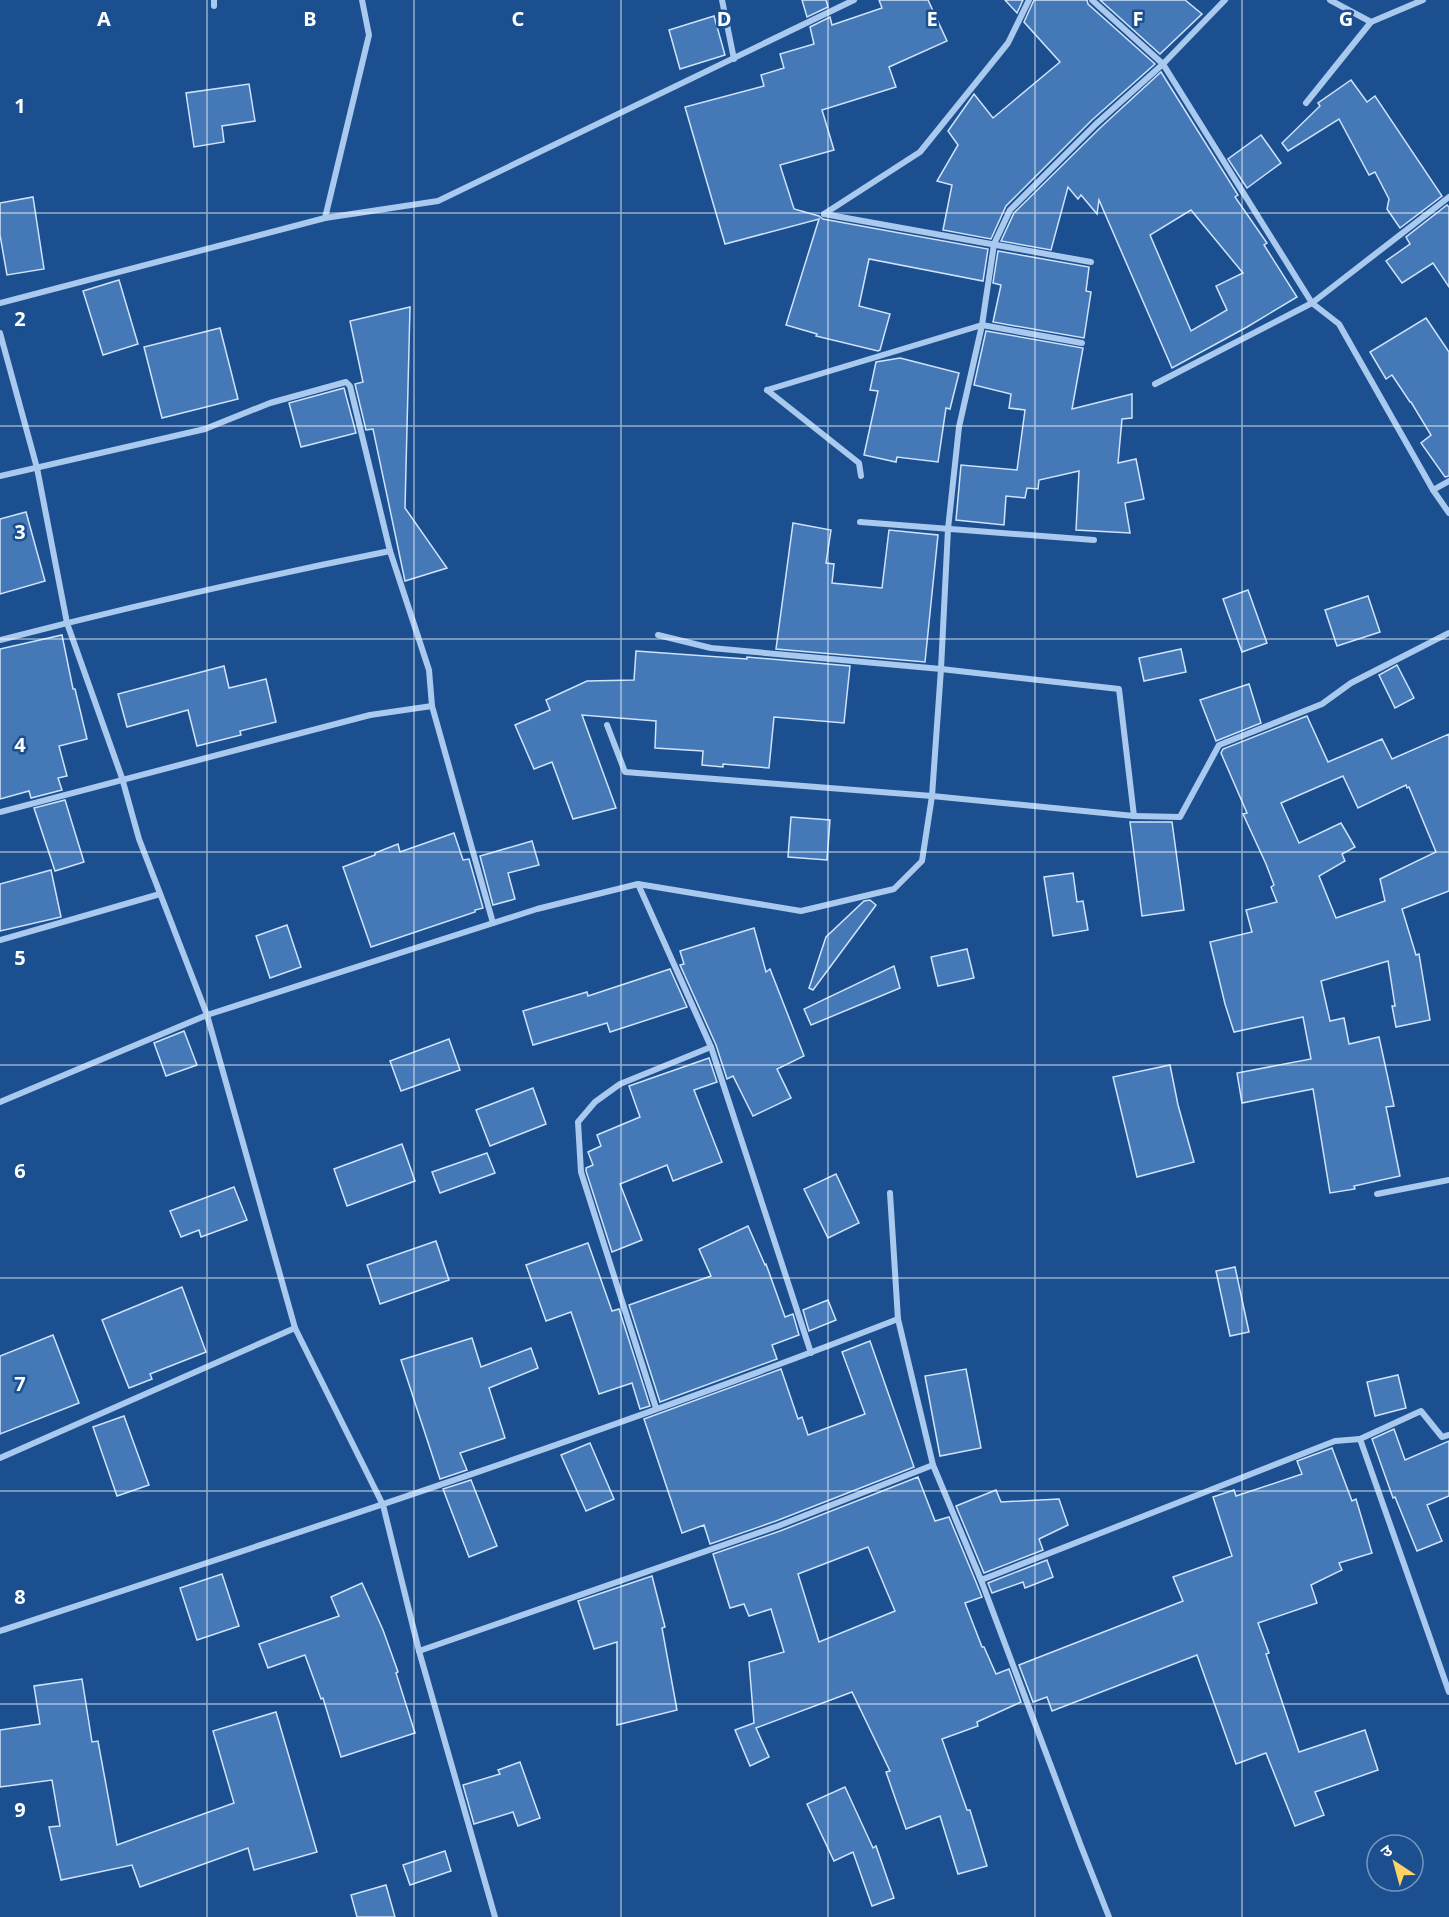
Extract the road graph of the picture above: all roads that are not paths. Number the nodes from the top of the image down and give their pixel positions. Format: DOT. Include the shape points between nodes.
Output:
graph roads {
  1 [pos="362,0"];
  2 [pos="722,0"];
  3 [pos="854,0"];
  4 [pos="1029,0"];
  5 [pos="1092,0"];
  6 [pos="1225,0"];
  7 [pos="1330,0"];
  8 [pos="1423,0"];
  9 [pos="1371,22"];
  10 [pos="734,58"];
  11 [pos="1163,64"];
  12 [pos="1306,103"];
  13 [pos="1449,198"];
  14 [pos="325,218"];
  15 [pos="994,244"];
  16 [pos="1091,262"];
  17 [pos="0,303"];
  18 [pos="1312,303"];
  19 [pos="982,325"];
  20 [pos="0,333"];
  21 [pos="1082,343"];
  22 [pos="1155,384"];
  23 [pos="37,468"];
  24 [pos="0,476"];
  25 [pos="861,476"];
  26 [pos="1449,481"];
  27 [pos="1433,490"];
  28 [pos="1449,513"];
  29 [pos="860,522"];
  30 [pos="948,529"];
  31 [pos="1094,540"];
  32 [pos="390,551"];
  33 [pos="67,623"];
  34 [pos="1449,633"];
  35 [pos="658,634"];
  36 [pos="0,640"];
  37 [pos="941,669"];
  38 [pos="432,706"];
  39 [pos="607,724"];
  40 [pos="122,778"];
  41 [pos="932,796"];
  42 [pos="0,812"];
  43 [pos="1134,816"];
  44 [pos="638,885"];
  45 [pos="160,894"];
  46 [pos="493,923"];
  47 [pos="0,940"];
  48 [pos="207,1016"];
  49 [pos="711,1047"];
  50 [pos="0,1102"];
  51 [pos="1449,1180"];
  52 [pos="890,1193"];
  53 [pos="1377,1194"];
  54 [pos="898,1319"];
  55 [pos="295,1328"];
  56 [pos="811,1353"];
  57 [pos="656,1408"];
  58 [pos="1449,1435"];
  59 [pos="1360,1439"];
  60 [pos="0,1458"];
  61 [pos="933,1465"];
  62 [pos="382,1505"];
  63 [pos="981,1580"];
  64 [pos="0,1631"];
  65 [pos="419,1652"];
  66 [pos="1449,1692"];
  67 [pos="495,1917"];
  68 [pos="1109,1917"];
  1 -- 14 [label="street" via="369,35"];
  2 -- 10 [label="street"];
  3 -- 10 [label="street"];
  4 -- 15 [label="street" via="1008,43 920,152 824,214"];
  5 -- 11 [label="street"];
  6 -- 11 [label="street"];
  7 -- 9 [label="street"];
  8 -- 9 [label="street"];
  9 -- 12 [label="street"];
  10 -- 14 [label="street" via="438,201"];
  11 -- 15 [label="street" via="1095,124 1010,210"];
  11 -- 18 [label="street"];
  13 -- 18 [label="street"];
  14 -- 17 [label="street"];
  15 -- 16 [label="street"];
  15 -- 19 [label="street"];
  18 -- 22 [label="street"];
  18 -- 27 [label="street" via="1339,324"];
  19 -- 21 [label="street"];
  19 -- 25 [label="street" via="767,390 859,463"];
  19 -- 30 [label="street" via="959,427"];
  20 -- 23 [label="street"];
  23 -- 24 [label="street"];
  23 -- 32 [label="street" via="205,429 270,403 346,382"];
  23 -- 33 [label="street"];
  26 -- 27 [label="street"];
  27 -- 28 [label="street"];
  29 -- 30 [label="street"];
  30 -- 31 [label="street"];
  30 -- 37 [label="street"];
  32 -- 33 [label="street" via="282,572"];
  32 -- 38 [label="street" via="429,670"];
  33 -- 36 [label="street"];
  33 -- 40 [label="street"];
  34 -- 43 [label="street" via="1351,683 1322,704 1219,745 1180,817"];
  35 -- 37 [label="street" via="711,648"];
  37 -- 41 [label="street"];
  37 -- 43 [label="street" via="1119,689"];
  38 -- 40 [label="street" via="370,715"];
  38 -- 46 [label="street"];
  39 -- 41 [label="street" via="625,772"];
  40 -- 42 [label="street"];
  40 -- 45 [label="street"];
  41 -- 43 [label="street"];
  41 -- 44 [label="street" via="922,861 894,889 801,911"];
  44 -- 46 [label="street"];
  44 -- 49 [label="street"];
  45 -- 47 [label="street"];
  45 -- 48 [label="street"];
  46 -- 48 [label="street"];
  48 -- 50 [label="street"];
  48 -- 55 [label="street"];
  49 -- 56 [label="street"];
  49 -- 57 [label="street" via="620,1084 595,1102 578,1122 581,1172"];
  51 -- 53 [label="street"];
  52 -- 54 [label="street"];
  54 -- 56 [label="street"];
  54 -- 61 [label="street"];
  55 -- 60 [label="street"];
  55 -- 62 [label="street"];
  56 -- 57 [label="street"];
  57 -- 62 [label="street"];
  58 -- 59 [label="street" via="1442,1437 1421,1411"];
  59 -- 63 [label="street" via="1335,1442"];
  59 -- 66 [label="street"];
  61 -- 63 [label="street"];
  61 -- 65 [label="street" via="778,1526"];
  62 -- 64 [label="street"];
  62 -- 65 [label="street"];
  63 -- 68 [label="street"];
  65 -- 67 [label="street"];
}
